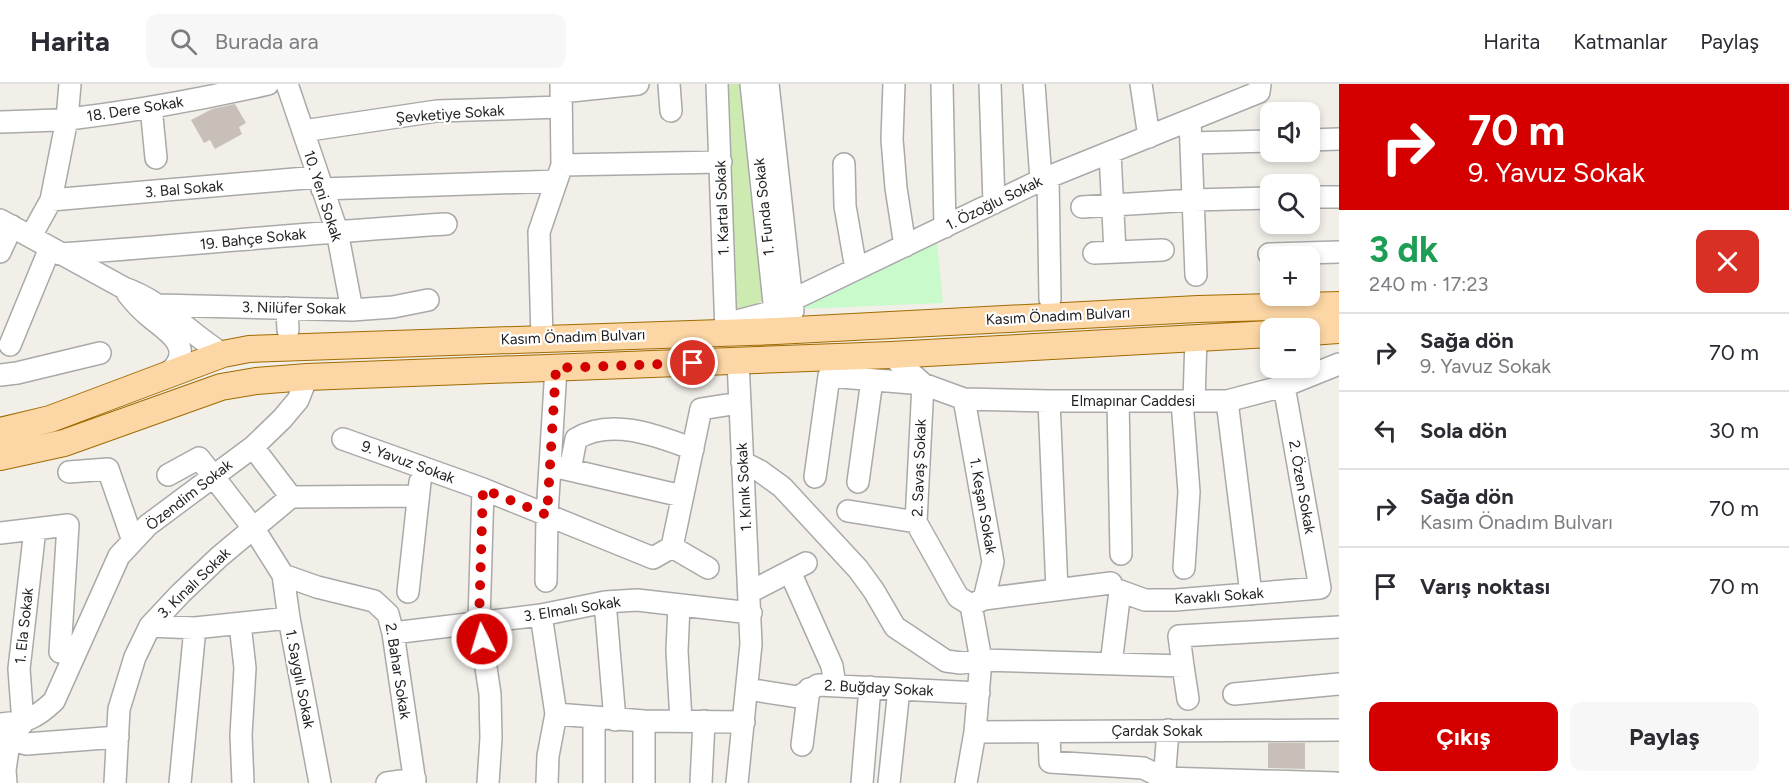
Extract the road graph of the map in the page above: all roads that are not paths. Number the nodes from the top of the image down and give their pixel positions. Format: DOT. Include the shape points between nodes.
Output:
graph roads {
  1 [pos="70,84"];
  2 [pos="268,84"];
  3 [pos="287,84"];
  4 [pos="638,84"];
  5 [pos="669,84"];
  6 [pos="717,84"];
  7 [pos="751,84"];
  8 [pos="768,84"];
  9 [pos="894,84"];
  10 [pos="942,84"];
  11 [pos="990,84"];
  12 [pos="1034,84"];
  13 [pos="1141,84"];
  14 [pos="1260,84"];
  15 [pos="561,94"];
  16 [pos="151,107"];
  17 [pos="671,111"];
  18 [pos="67,119"];
  19 [pos="1190,120"];
  20 [pos="0,122"];
  21 [pos="303,131"];
  22 [pos="1149,137"];
  23 [pos="1320,140"];
  24 [pos="1339,140"];
  25 [pos="1260,141"];
  26 [pos="1191,143"];
  27 [pos="1110,153"];
  28 [pos="156,158"];
  29 [pos="721,162"];
  30 [pos="844,164"];
  31 [pos="559,173"];
  32 [pos="1045,179"];
  33 [pos="320,183"];
  34 [pos="1339,196"];
  35 [pos="1320,197"];
  36 [pos="1260,198"];
  37 [pos="51,200"];
  38 [pos="1193,200"];
  39 [pos="994,203"];
  40 [pos="1113,205"];
  41 [pos="0,207"];
  42 [pos="1082,207"];
  43 [pos="4,222"];
  44 [pos="446,224"];
  45 [pos="945,227"];
  46 [pos="337,231"];
  47 [pos="32,236"];
  48 [pos="905,246"];
  49 [pos="1164,250"];
  50 [pos="55,251"];
  51 [pos="0,252"];
  52 [pos="1339,252"];
  53 [pos="1320,253"];
  54 [pos="856,269"];
  55 [pos="1196,275"];
  56 [pos="124,288"];
  57 [pos="1050,299"];
  58 [pos="428,300"];
  59 [pos="159,304"];
  60 [pos="1339,304"];
  61 [pos="287,308"];
  62 [pos="352,310"];
  63 [pos="785,318"];
  64 [pos="726,328"];
  65 [pos="288,330"];
  66 [pos="1339,330"];
  67 [pos="1320,331"];
  68 [pos="1260,335"];
  69 [pos="542,338"];
  70 [pos="1196,338"];
  71 [pos="5,345"];
  72 [pos="100,353"];
  73 [pos="223,354"];
  74 [pos="891,355"];
  75 [pos="738,362"];
  76 [pos="1339,364"];
  77 [pos="556,368"];
  78 [pos="9,374"];
  79 [pos="162,377"];
  80 [pos="307,377"];
  81 [pos="873,380"];
  82 [pos="923,384"];
  83 [pos="1284,386"];
  84 [pos="964,399"];
  85 [pos="1118,400"];
  86 [pos="1049,401"];
  87 [pos="1188,401"];
  88 [pos="1227,401"];
  89 [pos="739,403"];
  90 [pos="0,431"];
  91 [pos="343,439"];
  92 [pos="253,447"];
  93 [pos="693,449"];
  94 [pos="0,457"];
  95 [pos="742,462"];
  96 [pos="422,467"];
  97 [pos="560,468"];
  98 [pos="69,472"];
  99 [pos="168,476"];
  100 [pos="212,477"];
  101 [pos="815,477"];
  102 [pos="858,482"];
  103 [pos="483,489"];
  104 [pos="418,496"];
  105 [pos="682,496"];
  106 [pos="291,497"];
  107 [pos="848,511"];
  108 [pos="547,515"];
  109 [pos="916,522"];
  110 [pos="35,529"];
  111 [pos="254,529"];
  112 [pos="0,533"];
  113 [pos="133,541"];
  114 [pos="672,547"];
  115 [pos="1121,554"];
  116 [pos="708,568"];
  117 [pos="1184,568"];
  118 [pos="283,575"];
  119 [pos="546,581"];
  120 [pos="1115,587"];
  121 [pos="1320,588"];
  122 [pos="1057,590"];
  123 [pos="408,592"];
  124 [pos="750,592"];
  125 [pos="1251,594"];
  126 [pos="605,602"];
  127 [pos="978,602"];
  128 [pos="680,605"];
  129 [pos="751,613"];
  130 [pos="541,615"];
  131 [pos="289,618"];
  132 [pos="479,621"];
  133 [pos="240,624"];
  134 [pos="150,626"];
  135 [pos="1339,627"];
  136 [pos="195,628"];
  137 [pos="393,633"];
  138 [pos="74,656"];
  139 [pos="981,660"];
  140 [pos="1111,664"];
  141 [pos="1183,666"];
  142 [pos="9,670"];
  143 [pos="1339,684"];
  144 [pos="835,686"];
  145 [pos="870,687"];
  146 [pos="747,689"];
  147 [pos="809,689"];
  148 [pos="899,689"];
  149 [pos="979,693"];
  150 [pos="1234,694"];
  151 [pos="1188,699"];
  152 [pos="556,714"];
  153 [pos="605,719"];
  154 [pos="644,721"];
  155 [pos="681,721"];
  156 [pos="704,721"];
  157 [pos="744,722"];
  158 [pos="11,728"];
  159 [pos="1168,730"];
  160 [pos="1339,730"];
  161 [pos="975,732"];
  162 [pos="1048,732"];
  163 [pos="118,737"];
  164 [pos="802,745"];
  165 [pos="4,774"];
  166 [pos="415,781"];
  167 [pos="1164,781"];
  168 [pos="115,783"];
  169 [pos="180,783"];
  170 [pos="243,783"];
  171 [pos="320,783"];
  172 [pos="387,783"];
  173 [pos="488,783"];
  174 [pos="547,783"];
  175 [pos="594,783"];
  176 [pos="644,783"];
  177 [pos="701,783"];
  178 [pos="737,783"];
  179 [pos="862,783"];
  180 [pos="890,783"];
  181 [pos="966,783"];
  182 [pos="1336,783"];
  1 -- 18 [label="street"];
  2 -- 16 [label="street, 18. Dere Sokak"];
  3 -- 21 [label="street, 10. Yeni Sokak"];
  4 -- 15 [label="street, Şevketiye Sokak"];
  5 -- 17 [label="street"];
  6 -- 29 [label="street, 1. Kartal Sokak"];
  7 -- 63 [label="street, 1. Funda Sokak"];
  8 -- 63 [label="street, 1. Funda Sokak"];
  9 -- 48 [label="street" via="892,139"];
  10 -- 45 [label="street"];
  11 -- 39 [label="street"];
  12 -- 32 [label="street"];
  13 -- 22 [label="street"];
  14 -- 19 [label="street, 1. Özoğlu Sokak" via="1259,92"];
  15 -- 21 [label="street, Şevketiye Sokak"];
  15 -- 31 [label="street"];
  16 -- 18 [label="street, 18. Dere Sokak"];
  16 -- 28 [label="street"];
  18 -- 20 [label="street, 18. Dere Sokak"];
  18 -- 37 [label="street"];
  19 -- 22 [label="street, 1. Özoğlu Sokak"];
  19 -- 26 [label="street"];
  21 -- 33 [label="street, 10. Yeni Sokak"];
  22 -- 27 [label="street, 1. Özoğlu Sokak"];
  23 -- 24 [label="street"];
  25 -- 26 [label="street"];
  26 -- 38 [label="street"];
  27 -- 32 [label="street, 1. Özoğlu Sokak"];
  27 -- 40 [label="street"];
  29 -- 31 [label="street, 3. Bal Sokak"];
  29 -- 64 [label="street, 1. Kartal Sokak"];
  30 -- 54 [label="street" via="845,206"];
  31 -- 33 [label="street, 3. Bal Sokak"];
  31 -- 69 [label="street" via="539,232"];
  32 -- 39 [label="street, 1. Özoğlu Sokak"];
  32 -- 57 [label="street"];
  33 -- 37 [label="street, 3. Bal Sokak"];
  33 -- 46 [label="street, 10. Yeni Sokak"];
  34 -- 35 [label="street"];
  36 -- 38 [label="street"];
  37 -- 47 [label="street"];
  38 -- 40 [label="street"];
  38 -- 55 [label="street"];
  39 -- 45 [label="street, 1. Özoğlu Sokak"];
  40 -- 42 [label="street"];
  40 -- 49 [label="street" via="1105,253"];
  41 -- 43 [label="street"];
  43 -- 47 [label="street"];
  43 -- 51 [label="street"];
  44 -- 46 [label="street, 19. Bahçe Sokak"];
  45 -- 48 [label="street, 1. Özoğlu Sokak"];
  46 -- 50 [label="street, 19. Bahçe Sokak" via="202,244"];
  46 -- 62 [label="street, 10. Yeni Sokak"];
  47 -- 50 [label="street"];
  48 -- 54 [label="street, 1. Özoğlu Sokak"];
  50 -- 56 [label="street"];
  50 -- 71 [label="street"];
  52 -- 53 [label="street"];
  54 -- 63 [label="street, 1. Özoğlu Sokak"];
  56 -- 59 [label="street"];
  56 -- 79 [label="street" via="177,341 179,360"];
  58 -- 62 [label="street, 3. Nilüfer Sokak"];
  59 -- 61 [label="street, 3. Nilüfer Sokak"];
  59 -- 73 [label="street"];
  60 -- 63 [label="main road, Kasım Önadım Bulvarı"];
  61 -- 62 [label="street, 3. Nilüfer Sokak"];
  61 -- 65 [label="street"];
  63 -- 64 [label="main road, Kasım Önadım Bulvarı"];
  64 -- 69 [label="main road, Kasım Önadım Bulvarı"];
  66 -- 67 [label="main road"];
  68 -- 70 [label="main road, Kasım Önadım Bulvarı"];
  69 -- 73 [label="main road, Kasım Önadım Bulvarı" via="249,349"];
  70 -- 74 [label="main road, Kasım Önadım Bulvarı"];
  70 -- 87 [label="street"];
  71 -- 78 [label="street"];
  72 -- 78 [label="street"];
  73 -- 79 [label="main road, Kasım Önadım Bulvarı"];
  74 -- 75 [label="main road, Kasım Önadım Bulvarı"];
  74 -- 82 [label="street, Elmapınar Caddesi"];
  75 -- 77 [label="main road, Kasım Önadım Bulvarı"];
  75 -- 89 [label="street, 1. Kınık Sokak"];
  76 -- 83 [label="street, Elmapınar Caddesi"];
  77 -- 80 [label="main road, Kasım Önadım Bulvarı"];
  77 -- 97 [label="street"];
  79 -- 90 [label="main road, Kasım Önadım Bulvarı" via="50,419"];
  80 -- 92 [label="street, Özendim Sokak" via="298,400"];
  80 -- 94 [label="main road, Kasım Önadım Bulvarı" via="221,387 64,443"];
  81 -- 82 [label="street, Elmapınar Caddesi"];
  81 -- 101 [label="street, Elmapınar Caddesi" via="829,376"];
  81 -- 102 [label="street"];
  82 -- 84 [label="street, Elmapınar Caddesi"];
  82 -- 109 [label="street, 2. Savaş Sokak"];
  83 -- 88 [label="street, Elmapınar Caddesi"];
  83 -- 121 [label="street, 2. Özen Sokak"];
  84 -- 86 [label="street, Elmapınar Caddesi"];
  84 -- 127 [label="street, 1. Keşan Sokak" via="993,562"];
  85 -- 86 [label="street, Elmapınar Caddesi"];
  85 -- 87 [label="street, Elmapınar Caddesi"];
  85 -- 115 [label="street"];
  86 -- 122 [label="street"];
  87 -- 88 [label="street, Elmapınar Caddesi"];
  87 -- 117 [label="street" via="1189,492"];
  88 -- 125 [label="street"];
  89 -- 93 [label="street" via="701,409"];
  89 -- 95 [label="street, 1. Kınık Sokak"];
  91 -- 96 [label="street, 9. Yavuz Sokak"];
  92 -- 100 [label="street, Özendim Sokak"];
  92 -- 106 [label="street"];
  93 -- 97 [label="street" via="652,434 616,429 586,433 576,439"];
  93 -- 105 [label="street"];
  95 -- 124 [label="street, 1. Kınık Sokak"];
  95 -- 139 [label="street" via="782,488 851,561 871,585 895,627 946,661"];
  96 -- 103 [label="street, 9. Yavuz Sokak"];
  96 -- 104 [label="street"];
  97 -- 105 [label="street"];
  97 -- 108 [label="street"];
  98 -- 113 [label="street" via="108,469"];
  99 -- 100 [label="street" via="199,458"];
  100 -- 111 [label="street"];
  100 -- 113 [label="street, Özendim Sokak"];
  103 -- 108 [label="street, 9. Yavuz Sokak"];
  103 -- 132 [label="street"];
  104 -- 106 [label="street"];
  104 -- 123 [label="street"];
  105 -- 114 [label="street"];
  106 -- 111 [label="street, 3. Kınalı Sokak"];
  107 -- 109 [label="street"];
  108 -- 114 [label="street, 9. Yavuz Sokak" via="653,558"];
  108 -- 119 [label="street"];
  109 -- 127 [label="street, 2. Savaş Sokak" via="958,597"];
  110 -- 112 [label="street"];
  110 -- 138 [label="street" via="68,525 60,652"];
  110 -- 142 [label="street, 1. Ela Sokak"];
  111 -- 118 [label="street"];
  111 -- 134 [label="street, 3. Kınalı Sokak" via="219,557"];
  113 -- 138 [label="street, Özendim Sokak" via="119,556"];
  114 -- 116 [label="street"];
  118 -- 131 [label="street, 1. Saygılı Sokak"];
  118 -- 137 [label="street, 2. Bahar Sokak" via="374,601 388,614"];
  120 -- 122 [label="street"];
  120 -- 125 [label="street, Kavaklı Sokak" via="1145,600"];
  120 -- 140 [label="street"];
  121 -- 125 [label="street, Kavaklı Sokak"];
  122 -- 127 [label="street"];
  124 -- 129 [label="street, 1. Kınık Sokak"];
  124 -- 144 [label="street" via="798,568 832,666"];
  126 -- 128 [label="street, 3. Elmalı Sokak" via="637,600"];
  126 -- 130 [label="street, 3. Elmalı Sokak"];
  126 -- 153 [label="street"];
  127 -- 139 [label="street"];
  128 -- 129 [label="street, 3. Elmalı Sokak"];
  128 -- 155 [label="street" via="677,651"];
  129 -- 146 [label="street, 1. Kınık Sokak"];
  130 -- 132 [label="street, 3. Elmalı Sokak"];
  130 -- 152 [label="street"];
  131 -- 133 [label="street"];
  131 -- 171 [label="street, 1. Saygılı Sokak"];
  132 -- 137 [label="street, 3. Elmalı Sokak"];
  132 -- 173 [label="street" via="490,694"];
  133 -- 136 [label="street"];
  133 -- 170 [label="street" via="245,668"];
  134 -- 136 [label="street"];
  134 -- 163 [label="street, 3. Kınalı Sokak" via="135,657 119,709"];
  135 -- 141 [label="street" via="1179,636"];
  136 -- 169 [label="street"];
  137 -- 166 [label="street, 2. Bahar Sokak"];
  138 -- 158 [label="street, Özendim Sokak" via="54,701 38,716"];
  139 -- 140 [label="street"];
  139 -- 149 [label="street"];
  140 -- 141 [label="street"];
  141 -- 151 [label="street"];
  142 -- 158 [label="street, 1. Ela Sokak"];
  143 -- 150 [label="street"];
  144 -- 145 [label="street, 2. Buğday Sokak"];
  144 -- 147 [label="street, 2. Buğday Sokak"];
  145 -- 148 [label="street, 2. Buğday Sokak"];
  145 -- 179 [label="street"];
  146 -- 147 [label="street, 2. Buğday Sokak" via="798,697"];
  146 -- 157 [label="street, 1. Kınık Sokak"];
  147 -- 164 [label="street"];
  148 -- 149 [label="street, 2. Buğday Sokak"];
  148 -- 180 [label="street"];
  149 -- 161 [label="street"];
  152 -- 153 [label="street"];
  152 -- 174 [label="street"];
  153 -- 154 [label="street"];
  153 -- 175 [label="street"];
  154 -- 155 [label="street"];
  154 -- 176 [label="street"];
  155 -- 156 [label="street"];
  156 -- 157 [label="street"];
  156 -- 177 [label="street"];
  157 -- 178 [label="street, 1. Kınık Sokak"];
  158 -- 163 [label="street" via="16,741 26,744"];
  158 -- 165 [label="street, 1. Ela Sokak"];
  159 -- 160 [label="street, Çardak Sokak"];
  159 -- 162 [label="street, Çardak Sokak"];
  159 -- 167 [label="street"];
  161 -- 162 [label="street, Çardak Sokak"];
  161 -- 181 [label="street"];
  162 -- 167 [label="street" via="1050,762 1143,768"];
  163 -- 168 [label="street, 3. Kınalı Sokak"];
  166 -- 172 [label="street"];
  167 -- 182 [label="street"];
}
